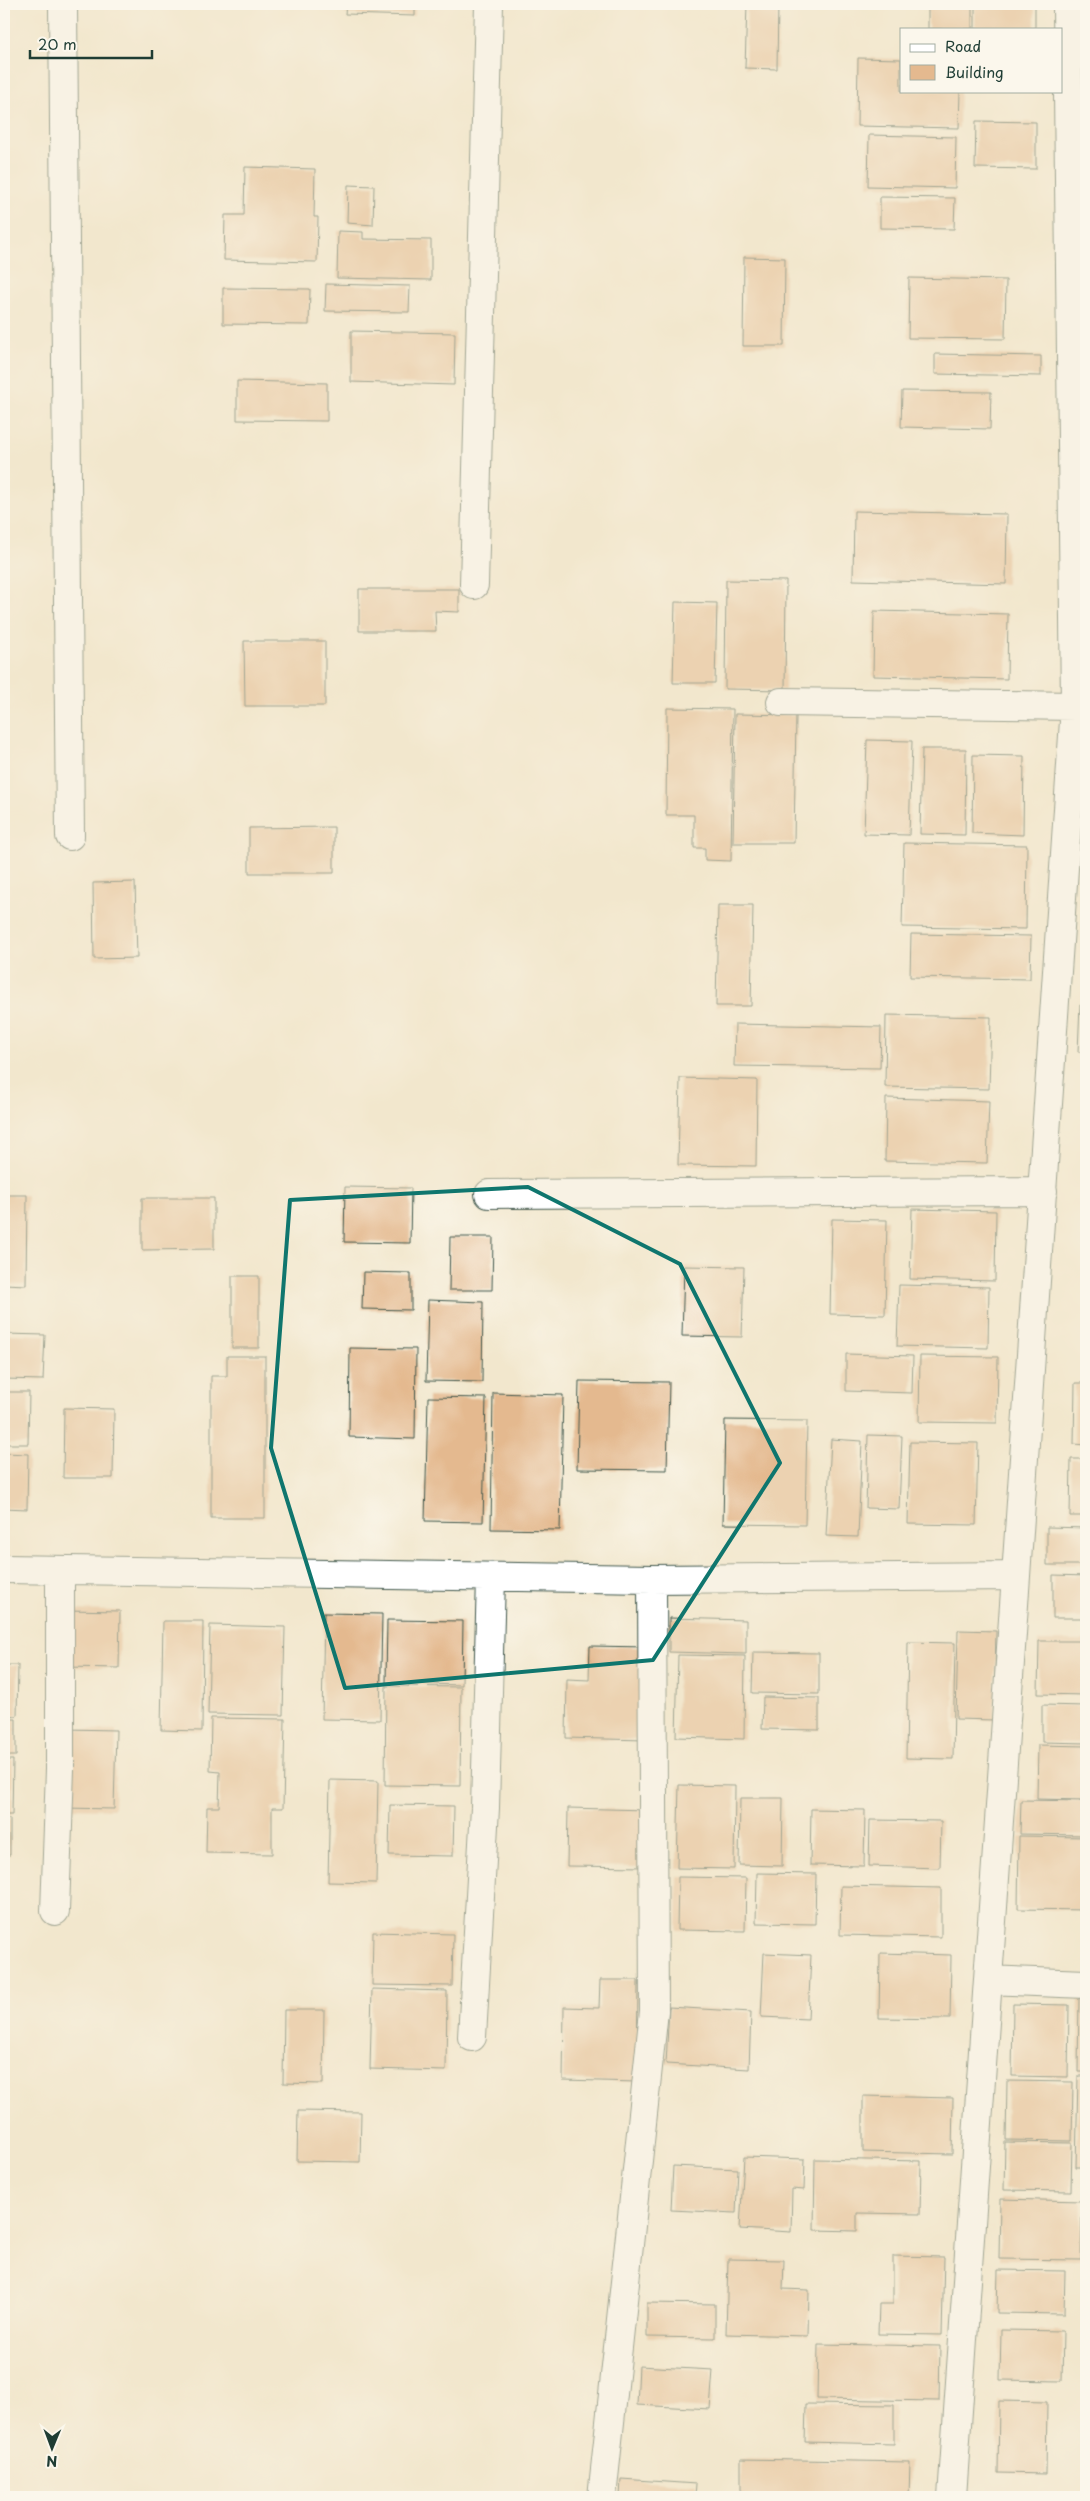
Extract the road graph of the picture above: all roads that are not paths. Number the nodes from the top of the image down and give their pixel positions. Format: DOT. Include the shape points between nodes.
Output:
graph roads {
  1 [pos="63,4"];
  2 [pos="489,4"];
  3 [pos="1067,4"];
  4 [pos="1077,189"];
  5 [pos="474,585"];
  6 [pos="781,702"];
  7 [pos="1075,706"];
  8 [pos="70,836"];
  9 [pos="1043,1191"];
  10 [pos="489,1194"];
  11 [pos="4,1569"];
  12 [pos="60,1570"];
  13 [pos="1016,1576"];
  14 [pos="491,1577"];
  15 [pos="652,1579"];
  16 [pos="55,1911"];
  17 [pos="988,1980"];
  18 [pos="1086,1984"];
  19 [pos="472,2037"];
  20 [pos="602,2497"];
  21 [pos="952,2497"];
  1 -- 8 [label="street"];
  2 -- 5 [label="street"];
  3 -- 4 [label="street"];
  4 -- 7 [label="street"];
  6 -- 7 [label="street"];
  7 -- 9 [label="street"];
  9 -- 10 [label="street"];
  9 -- 13 [label="street"];
  11 -- 12 [label="street"];
  12 -- 14 [label="street"];
  12 -- 16 [label="street" via="60,1769"];
  13 -- 15 [label="street"];
  13 -- 17 [label="street"];
  14 -- 15 [label="street"];
  14 -- 19 [label="street" via="485,1808"];
  15 -- 20 [label="street" via="654,2010"];
  17 -- 18 [label="street"];
  17 -- 21 [label="street"];
}
